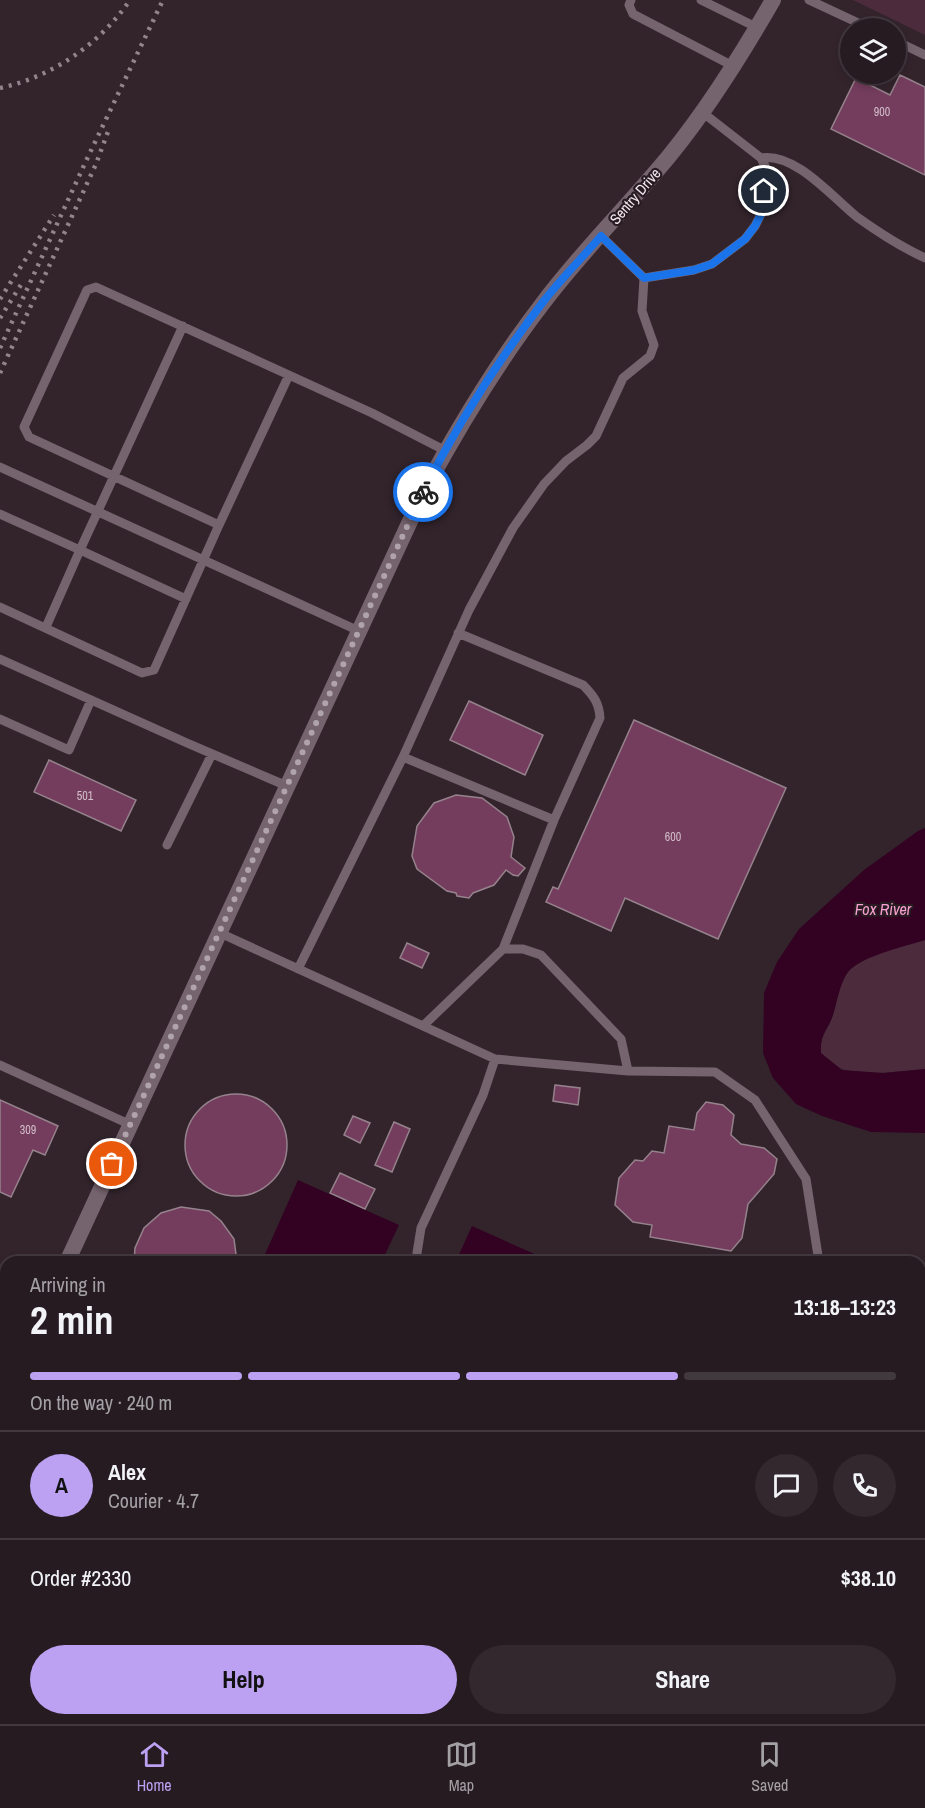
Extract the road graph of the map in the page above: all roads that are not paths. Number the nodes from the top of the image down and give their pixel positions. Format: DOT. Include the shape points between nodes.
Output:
graph roads {
  1 [pos="631,0"];
  2 [pos="701,0"];
  3 [pos="773,0"];
  4 [pos="809,0"];
  5 [pos="848,18"];
  6 [pos="756,27"];
  7 [pos="906,46"];
  8 [pos="925,55"];
  9 [pos="733,66"];
  10 [pos="702,112"];
  11 [pos="761,158"];
  12 [pos="601,236"];
  13 [pos="925,258"];
  14 [pos="644,278"];
  15 [pos="183,326"];
  16 [pos="289,375"];
  17 [pos="446,451"];
  18 [pos="0,467"];
  19 [pos="113,476"];
  20 [pos="98,511"];
  21 [pos="0,514"];
  22 [pos="219,525"];
  23 [pos="80,550"];
  24 [pos="203,559"];
  25 [pos="186,599"];
  26 [pos="0,607"];
  27 [pos="46,627"];
  28 [pos="359,631"];
  29 [pos="458,633"];
  30 [pos="0,659"];
  31 [pos="91,700"];
  32 [pos="0,719"];
  33 [pos="212,754"];
  34 [pos="403,757"];
  35 [pos="287,786"];
  36 [pos="554,819"];
  37 [pos="167,845"];
  38 [pos="220,933"];
  39 [pos="503,949"];
  40 [pos="298,969"];
  41 [pos="423,1026"];
  42 [pos="495,1059"];
  43 [pos="0,1065"];
  44 [pos="628,1071"];
  45 [pos="131,1125"];
  46 [pos="70,1256"];
  47 [pos="417,1256"];
  48 [pos="818,1256"];
  1 -- 9 [label="lane" via="633,14"];
  2 -- 6 [label="lane"];
  3 -- 6 [label="street, Sentry Drive"];
  4 -- 5 [label="lane"];
  6 -- 9 [label="street, Sentry Drive"];
  7 -- 8 [label="lane"];
  9 -- 10 [label="street, Sentry Drive"];
  10 -- 11 [label="lane"];
  10 -- 12 [label="street, Sentry Drive"];
  11 -- 13 [label="lane" via="771,156 791,163 858,217"];
  11 -- 14 [label="lane" via="766,170 762,212 745,239 712,264"];
  12 -- 14 [label="lane"];
  12 -- 17 [label="street, Sentry Drive" via="544,301 498,365"];
  14 -- 29 [label="lane" via="642,311 654,345 650,356 623,378 596,436 544,484 513,528"];
  15 -- 16 [label="lane"];
  15 -- 19 [label="lane"];
  15 -- 19 [label="lane" via="96,287 87,290 24,427 28,437"];
  16 -- 17 [label="lane"];
  16 -- 22 [label="lane"];
  17 -- 28 [label="street, Sentry Drive"];
  18 -- 20 [label="lane"];
  19 -- 20 [label="lane"];
  19 -- 22 [label="lane"];
  20 -- 23 [label="lane"];
  20 -- 24 [label="lane"];
  21 -- 23 [label="lane"];
  22 -- 24 [label="lane"];
  23 -- 25 [label="lane"];
  23 -- 27 [label="lane"];
  24 -- 25 [label="lane"];
  24 -- 28 [label="lane"];
  25 -- 27 [label="lane" via="154,670 142,673"];
  26 -- 27 [label="lane"];
  28 -- 35 [label="street, Sentry Drive"];
  29 -- 34 [label="lane"];
  29 -- 36 [label="lane" via="583,685 599,705 600,718"];
  30 -- 31 [label="lane"];
  31 -- 32 [label="lane" via="69,750"];
  31 -- 33 [label="lane"];
  33 -- 35 [label="lane"];
  33 -- 37 [label="lane"];
  34 -- 36 [label="lane"];
  34 -- 40 [label="lane"];
  35 -- 38 [label="street, Sentry Drive"];
  36 -- 39 [label="lane"];
  38 -- 40 [label="lane"];
  38 -- 45 [label="street, Sentry Drive"];
  39 -- 41 [label="lane"];
  39 -- 44 [label="lane" via="523,949 541,955 621,1040"];
  40 -- 41 [label="lane"];
  41 -- 42 [label="lane"];
  42 -- 44 [label="lane"];
  42 -- 47 [label="lane" via="483,1095 421,1228"];
  43 -- 45 [label="lane"];
  44 -- 48 [label="lane" via="716,1072 754,1100 806,1179"];
  45 -- 46 [label="street, Sentry Drive"];
}
